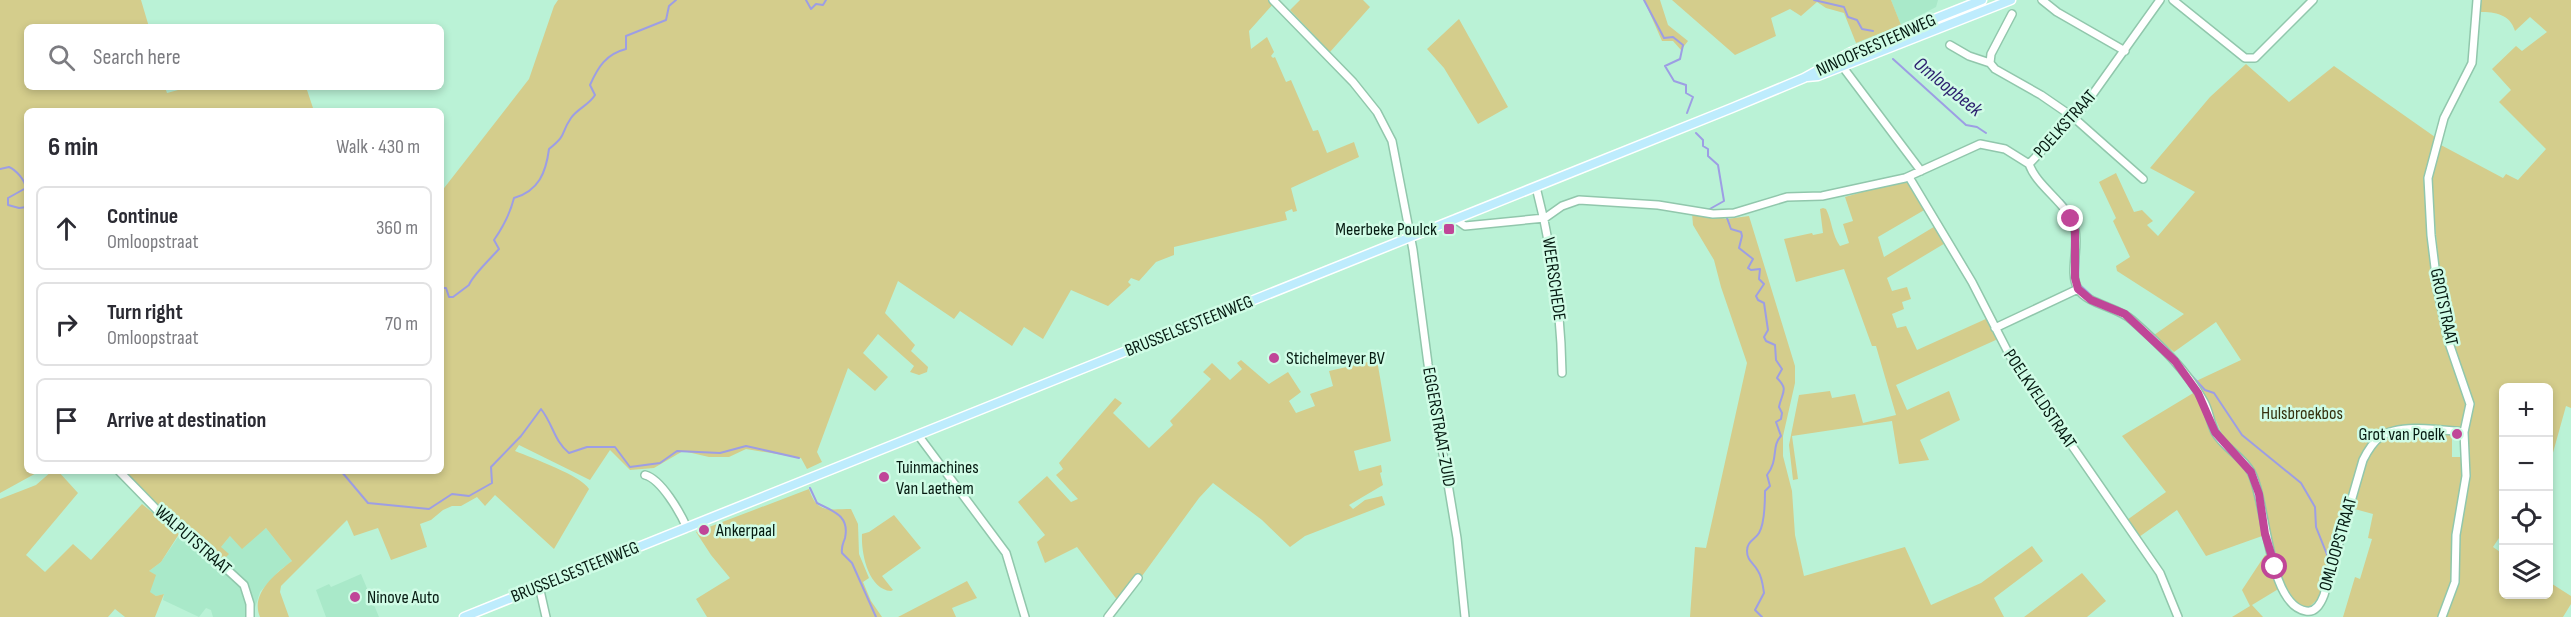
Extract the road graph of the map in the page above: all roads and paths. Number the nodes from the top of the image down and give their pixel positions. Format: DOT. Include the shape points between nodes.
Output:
graph roads {
  1 [pos="1272,0"];
  2 [pos="1982,0"];
  3 [pos="2011,0"];
  4 [pos="2042,0"];
  5 [pos="2160,0"];
  6 [pos="2173,0"];
  7 [pos="2313,0"];
  8 [pos="2477,0"];
  9 [pos="2012,14"];
  10 [pos="1950,45"];
  11 [pos="2125,51"];
  12 [pos="1990,63"];
  13 [pos="1842,66"];
  14 [pos="1804,78"];
  15 [pos="2073,117"];
  16 [pos="1692,123"];
  17 [pos="2029,164"];
  18 [pos="1921,171"];
  19 [pos="1909,177"];
  20 [pos="2143,179"];
  21 [pos="1536,187"];
  22 [pos="1545,218"];
  23 [pos="1455,219"];
  24 [pos="1410,237"];
  25 [pos="2078,289"];
  26 [pos="1995,328"];
  27 [pos="1562,373"];
  28 [pos="2464,432"];
  29 [pos="918,435"];
  30 [pos="122,474"];
  31 [pos="645,475"];
  32 [pos="687,528"];
  33 [pos="1138,578"];
  34 [pos="539,586"];
  35 [pos="250,617"];
  36 [pos="464,617"];
  37 [pos="546,617"];
  38 [pos="1024,617"];
  39 [pos="1108,617"];
  40 [pos="1465,617"];
  41 [pos="2178,617"];
  42 [pos="2442,617"];
  1 -- 24 [label="street, EGGERSTRAAT-ZUID" via="1353,82 1377,112 1392,141"];
  2 -- 14 [label="main road, NINOOFSESTEENWEG" via="1851,52"];
  3 -- 13 [label="main road, NINOOFSESTEENWEG"];
  4 -- 11 [label="street"];
  5 -- 11 [label="street, POELKSTRAAT"];
  6 -- 7 [label="street" via="2245,58 2255,58"];
  8 -- 28 [label="street, GROTSTRAAT" via="2472,63 2444,118 2428,178 2438,292 2449,343 2470,404"];
  9 -- 12 [label="street"];
  10 -- 12 [label="street"];
  11 -- 15 [label="street, POELKSTRAAT"];
  12 -- 15 [label="street"];
  13 -- 14 [label="main road, NINOOFSESTEENWEG"];
  13 -- 18 [label="street"];
  14 -- 16 [label="main road, NINOOFSESTEENWEG"];
  15 -- 17 [label="street, POELKSTRAAT"];
  15 -- 20 [label="street"];
  16 -- 21 [label="main road, BRUSSELSESTEENWEG"];
  17 -- 18 [label="street, POELKSTRAAT" via="2004,149 1980,144"];
  17 -- 25 [label="street" via="2065,210 2075,231"];
  18 -- 19 [label="street, POELKSTRAAT"];
  19 -- 22 [label="street, POELKSTRAAT" via="1822,196 1787,197 1744,212 1726,214 1579,200"];
  19 -- 26 [label="street, POELKVELDSTRAAT" via="1946,235"];
  21 -- 22 [label="street, WEERSCHEDE"];
  21 -- 23 [label="main road, BRUSSELSESTEENWEG"];
  22 -- 23 [label="street" via="1465,226"];
  22 -- 27 [label="street, WEERSCHEDE" via="1561,322"];
  23 -- 24 [label="main road, BRUSSELSESTEENWEG"];
  24 -- 29 [label="main road, BRUSSELSESTEENWEG"];
  24 -- 40 [label="street, EGGERSTRAAT-ZUID" via="1457,538"];
  25 -- 26 [label="street"];
  25 -- 28 [label="street, OMLOOPSTRAAT" via="2091,300 2125,314 2175,361 2198,393 2215,432 2251,472 2281,586 2302,610 2317,608 2324,595 2362,460 2372,444 2390,431"];
  26 -- 41 [label="street, POELKVELDSTRAAT" via="2010,356 2160,573"];
  28 -- 42 [label="street, GROTSTRAAT" via="2466,476 2456,535 2455,582"];
  29 -- 32 [label="main road, BRUSSELSESTEENWEG"];
  29 -- 38 [label="street" via="1006,553"];
  30 -- 35 [label="street, WALPUTSTRAAT" via="158,511 244,585"];
  31 -- 32 [label="street" via="654,477"];
  32 -- 34 [label="main road, BRUSSELSESTEENWEG"];
  33 -- 39 [label="street"];
  34 -- 36 [label="main road, BRUSSELSESTEENWEG"];
  34 -- 37 [label="street"];
}
